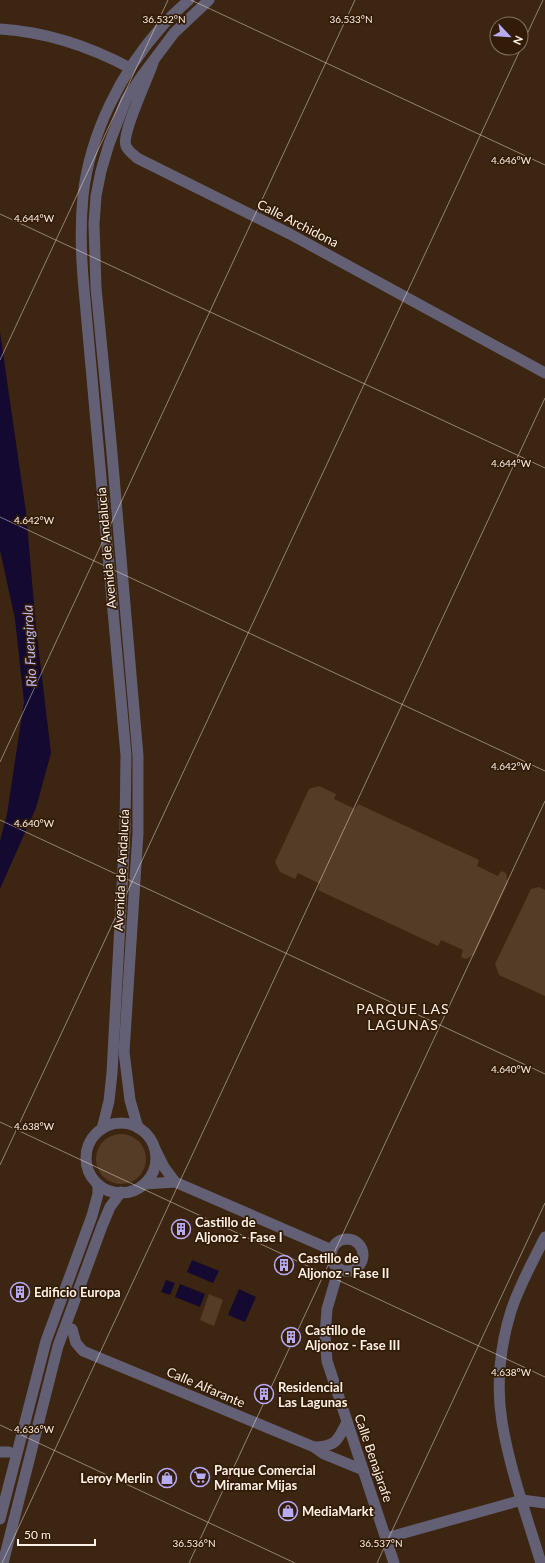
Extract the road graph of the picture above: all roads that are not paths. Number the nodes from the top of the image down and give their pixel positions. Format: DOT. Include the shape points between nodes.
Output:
graph roads {
  1 [pos="189,0"];
  2 [pos="209,0"];
  3 [pos="0,29"];
  4 [pos="157,54"];
  5 [pos="130,68"];
  6 [pos="545,373"];
  7 [pos="138,1128"];
  8 [pos="102,1129"];
  9 [pos="155,1149"];
  10 [pos="175,1182"];
  11 [pos="98,1184"];
  12 [pos="144,1184"];
  13 [pos="121,1192"];
  14 [pos="545,1237"];
  15 [pos="332,1250"];
  16 [pos="339,1268"];
  17 [pos="72,1329"];
  18 [pos="347,1422"];
  19 [pos="314,1447"];
  20 [pos="363,1470"];
  21 [pos="522,1500"];
  22 [pos="545,1503"];
  23 [pos="0,1519"];
  24 [pos="386,1538"];
  25 [pos="3,1563"];
  26 [pos="394,1563"];
  27 [pos="541,1563"];
  1 -- 5 [label="street, Avenida de Andalucía" via="163,25"];
  2 -- 4 [label="street, Avenida de Andalucía" via="174,33"];
  3 -- 5 [label="street" via="72,42 104,54"];
  4 -- 6 [label="street, Calle Archidona" via="125,138 126,145 137,158 290,234"];
  4 -- 7 [label="street, Avenida de Andalucía" via="126,100 109,144 96,196 94,224 96,288 138,756 138,833 124,1052 130,1100"];
  5 -- 8 [label="street, Avenida de Andalucía" via="115,94 96,140 84,187 81,221 84,289 126,755 125,831 112,1073"];
  7 -- 8 [label="street" via="124,1123"];
  7 -- 9 [label="street" via="144,1131"];
  8 -- 11 [label="street" via="91,1142 86,1159 89,1171"];
  9 -- 10 [label="street"];
  9 -- 12 [label="street" via="154,1170"];
  10 -- 12 [label="street"];
  10 -- 15 [label="street"];
  11 -- 13 [label="street" via="110,1191"];
  11 -- 23 [label="street" via="92,1216 46,1341"];
  12 -- 13 [label="street" via="128,1192"];
  13 -- 25 [label="street" via="102,1226 58,1346"];
  14 -- 21 [label="street" via="512,1310 501,1360 502,1422"];
  15 -- 16 [label="street" via="332,1261"];
  15 -- 16 [label="street" via="338,1241 349,1239 354,1240 362,1248 363,1258 358,1267 348,1271"];
  16 -- 18 [label="street, Calle Benajarafe" via="326,1309 325,1336 327,1361"];
  17 -- 19 [label="street, Calle Alfarante" via="76,1343 83,1351"];
  18 -- 19 [label="street" via="338,1440 328,1447"];
  18 -- 20 [label="street, Calle Benajarafe"];
  19 -- 20 [label="street, Calle Alfarante" via="324,1454"];
  20 -- 24 [label="street, Calle Benajarafe"];
  21 -- 22 [label="street"];
  21 -- 24 [label="street"];
  21 -- 27 [label="street"];
  24 -- 26 [label="street, Calle Benajarafe"];
}
